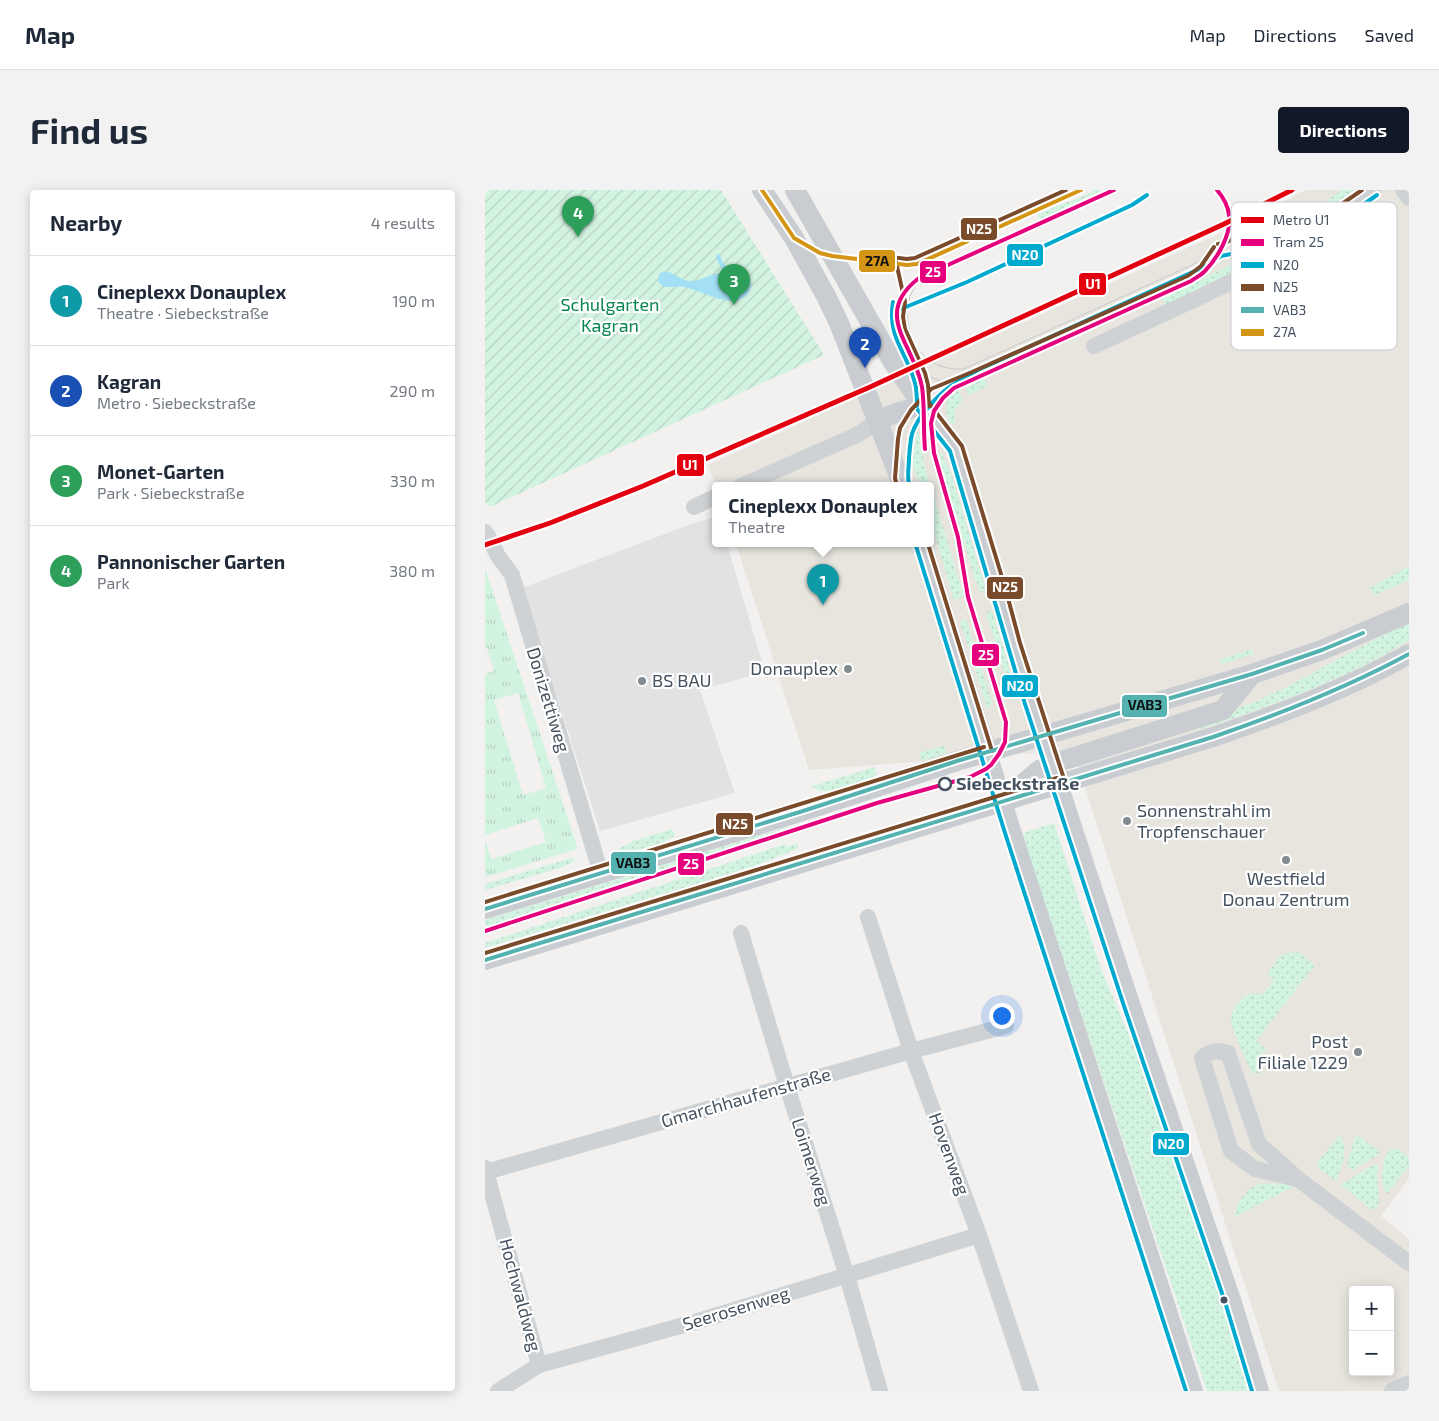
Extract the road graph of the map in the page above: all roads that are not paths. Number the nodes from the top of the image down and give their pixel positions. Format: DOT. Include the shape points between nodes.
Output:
graph roads {
  1 [pos="762,190"];
  2 [pos="795,190"];
  3 [pos="1373,190"];
  4 [pos="1403,190"];
  5 [pos="1409,198"];
  6 [pos="1357,202"];
  7 [pos="1231,282"];
  8 [pos="1095,346"];
  9 [pos="923,406"];
  10 [pos="878,421"];
  11 [pos="750,482"];
  12 [pos="901,482"];
  13 [pos="712,499"];
  14 [pos="694,507"];
  15 [pos="485,532"];
  16 [pos="923,547"];
  17 [pos="491,558"];
  18 [pos="1409,613"];
  19 [pos="1409,654"];
  20 [pos="1252,674"];
  21 [pos="1043,737"];
  22 [pos="987,753"];
  23 [pos="1052,764"];
  24 [pos="1059,784"];
  25 [pos="1002,802"];
  26 [pos="601,874"];
  27 [pos="485,909"];
  28 [pos="868,917"];
  29 [pos="741,933"];
  30 [pos="485,960"];
  31 [pos="1006,1026"];
  32 [pos="911,1051"];
  33 [pos="787,1086"];
  34 [pos="486,1170"];
  35 [pos="1298,1179"];
  36 [pos="979,1235"];
  37 [pos="1409,1263"];
  38 [pos="847,1276"];
  39 [pos="539,1365"];
  40 [pos="1409,1383"];
  41 [pos="498,1391"];
  42 [pos="880,1391"];
  43 [pos="1031,1391"];
  44 [pos="1193,1391"];
  45 [pos="1259,1391"];
  46 [pos="1392,1391"];
  1 -- 10 [label="main road" via="794,238 826,296"];
  2 -- 9 [label="main road" via="891,359"];
  3 -- 6 [label="street"];
  4 -- 5 [label="street"];
  7 -- 8 [label="street"];
  9 -- 10 [label="main road" via="903,410"];
  9 -- 21 [label="main road" via="956,448"];
  10 -- 11 [label="street" via="857,435"];
  10 -- 12 [label="main road"];
  13 -- 14 [label="street"];
  15 -- 17 [label="street, Donizettiweg"];
  16 -- 22 [label="main road"];
  17 -- 26 [label="street, Donizettiweg" via="512,575"];
  18 -- 20 [label="main road" via="1322,650"];
  19 -- 24 [label="main road" via="1336,690 1259,721"];
  20 -- 21 [label="main road"];
  20 -- 23 [label="main road" via="1223,710"];
  21 -- 22 [label="main road"];
  21 -- 23 [label="main road"];
  22 -- 25 [label="main road"];
  22 -- 26 [label="main road"];
  23 -- 24 [label="main road"];
  23 -- 25 [label="main road" via="1039,770"];
  24 -- 25 [label="main road"];
  24 -- 45 [label="main road"];
  25 -- 30 [label="main road"];
  25 -- 44 [label="main road"];
  26 -- 27 [label="main road"];
  28 -- 32 [label="street, Hovenweg"];
  29 -- 33 [label="street, Loimerweg"];
  31 -- 32 [label="street, Gmarchhaufenstraße"];
  32 -- 33 [label="street, Gmarchhaufenstraße"];
  32 -- 36 [label="street, Hovenweg"];
  33 -- 34 [label="street, Gmarchhaufenstraße"];
  33 -- 38 [label="street, Loimerweg"];
  34 -- 39 [label="street, Hochwaldweg"];
  35 -- 35 [label="street" via="1259,1144 1228,1053 1215,1051 1205,1054 1202,1058 1231,1151 1255,1169"];
  35 -- 37 [label="street"];
  36 -- 38 [label="street, Seerosenweg"];
  36 -- 43 [label="street, Hovenweg"];
  38 -- 39 [label="street, Seerosenweg"];
  38 -- 42 [label="street, Loimerweg"];
  39 -- 41 [label="street, Seerosenweg"];
  40 -- 46 [label="street"];
}
